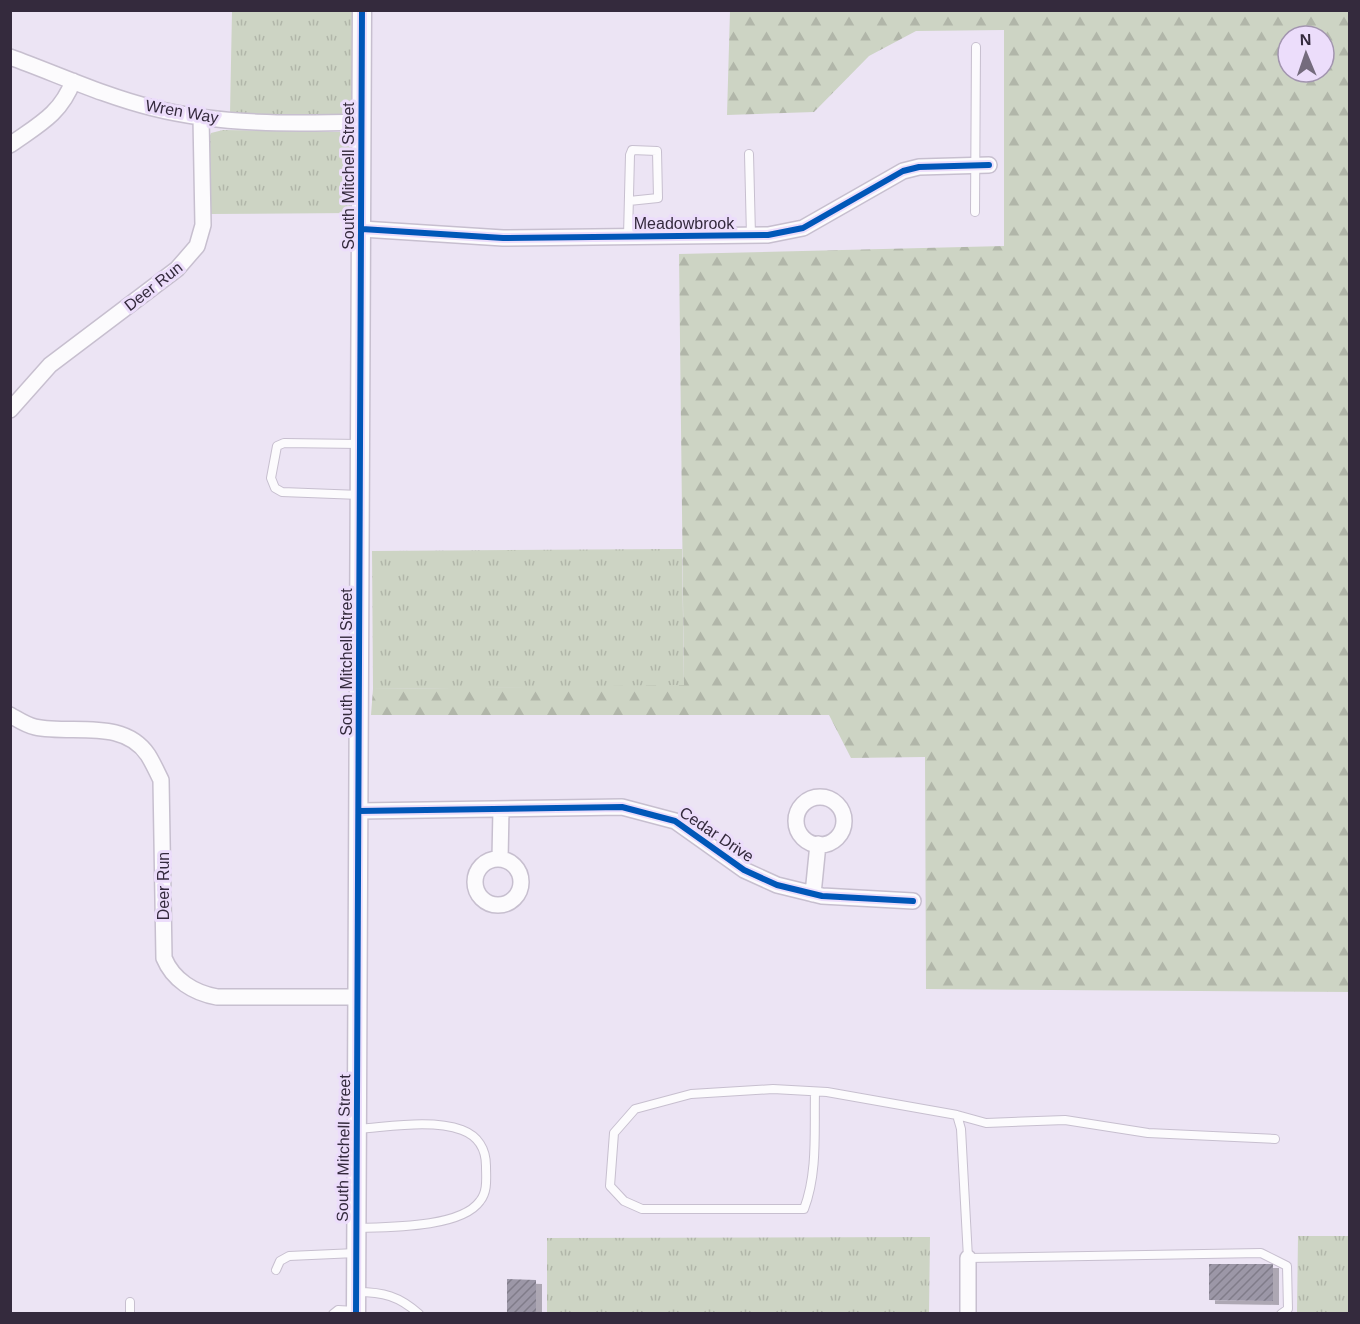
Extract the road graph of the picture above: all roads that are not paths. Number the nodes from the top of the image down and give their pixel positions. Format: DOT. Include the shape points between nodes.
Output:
graph roads {
  1 [pos="362,10"];
  2 [pos="976,47"];
  3 [pos="10,57"];
  4 [pos="73,81"];
  5 [pos="201,117"];
  6 [pos="362,122"];
  7 [pos="10,145"];
  8 [pos="749,154"];
  9 [pos="983,165"];
  10 [pos="629,201"];
  11 [pos="975,212"];
  12 [pos="362,229"];
  13 [pos="628,236"];
  14 [pos="752,236"];
  15 [pos="10,410"];
  16 [pos="360,444"];
  17 [pos="360,495"];
  18 [pos="10,715"];
  19 [pos="501,809"];
  20 [pos="359,811"];
  21 [pos="818,844"];
  22 [pos="500,859"];
  23 [pos="813,894"];
  24 [pos="913,900"];
  25 [pos="358,997"];
  26 [pos="815,1092"];
  27 [pos="957,1115"];
  28 [pos="357,1129"];
  29 [pos="1275,1139"];
  30 [pos="356,1228"];
  31 [pos="356,1253"];
  32 [pos="968,1258"];
  33 [pos="276,1270"];
  34 [pos="356,1292"];
  35 [pos="130,1302"];
  36 [pos="356,1312"];
  37 [pos="130,1314"];
  38 [pos="333,1314"];
  39 [pos="419,1314"];
  40 [pos="968,1314"];
  41 [pos="1281,1314"];
  1 -- 6 [label="street, South Mitchell Street"];
  2 -- 9 [label="lane"];
  3 -- 4 [label="street, Wren Way"];
  4 -- 5 [label="street, Wren Way" via="152,108"];
  4 -- 7 [label="street" via="58,111"];
  5 -- 6 [label="street, Wren Way" via="286,124"];
  5 -- 15 [label="street, Deer Run" via="203,225 197,246 177,268 50,366"];
  6 -- 12 [label="street, South Mitchell Street"];
  8 -- 14 [label="lane"];
  9 -- 11 [label="lane"];
  9 -- 14 [label="street, Meadowbrook" via="903,171 803,228"];
  10 -- 10 [label="lane" via="632,150 657,151 658,198"];
  10 -- 13 [label="lane"];
  12 -- 13 [label="street, Meadowbrook" via="503,238"];
  12 -- 16 [label="street, South Mitchell Street"];
  13 -- 14 [label="street, Meadowbrook"];
  16 -- 17 [label="street, South Mitchell Street"];
  16 -- 17 [label="lane" via="284,443 277,446 271,478 275,488 282,492"];
  17 -- 20 [label="street, South Mitchell Street"];
  18 -- 25 [label="street, Deer Run" via="38,728 110,732 129,739 147,754 161,780 164,958 169,969 190,988 217,997"];
  19 -- 20 [label="street, Cedar Drive"];
  19 -- 22 [label="street"];
  19 -- 23 [label="street, Cedar Drive" via="622,807 657,814 690,829 744,870 777,885"];
  20 -- 25 [label="street, South Mitchell Street"];
  21 -- 23 [label="street"];
  23 -- 24 [label="street, Cedar Drive"];
  25 -- 28 [label="street, South Mitchell Street"];
  26 -- 26 [label="lane" via="773,1089 691,1094 635,1109 614,1133 610,1186 624,1202 642,1209 804,1209 811,1175"];
  26 -- 27 [label="lane"];
  27 -- 29 [label="lane" via="986,1123 1065,1120 1148,1133"];
  27 -- 32 [label="lane"];
  28 -- 30 [label="street, South Mitchell Street"];
  28 -- 30 [label="lane" via="429,1126 462,1130 475,1137 483,1148 486,1189 471,1210 448,1220"];
  30 -- 31 [label="street, South Mitchell Street"];
  31 -- 33 [label="lane" via="289,1256 279,1262"];
  31 -- 34 [label="street, South Mitchell Street"];
  32 -- 40 [label="street"];
  32 -- 41 [label="lane" via="1261,1253 1287,1266 1288,1309"];
  34 -- 36 [label="street, South Mitchell Street"];
  34 -- 39 [label="lane" via="388,1294 405,1301"];
  35 -- 37 [label="lane"];
  36 -- 38 [label="lane" via="338,1310"];
}
